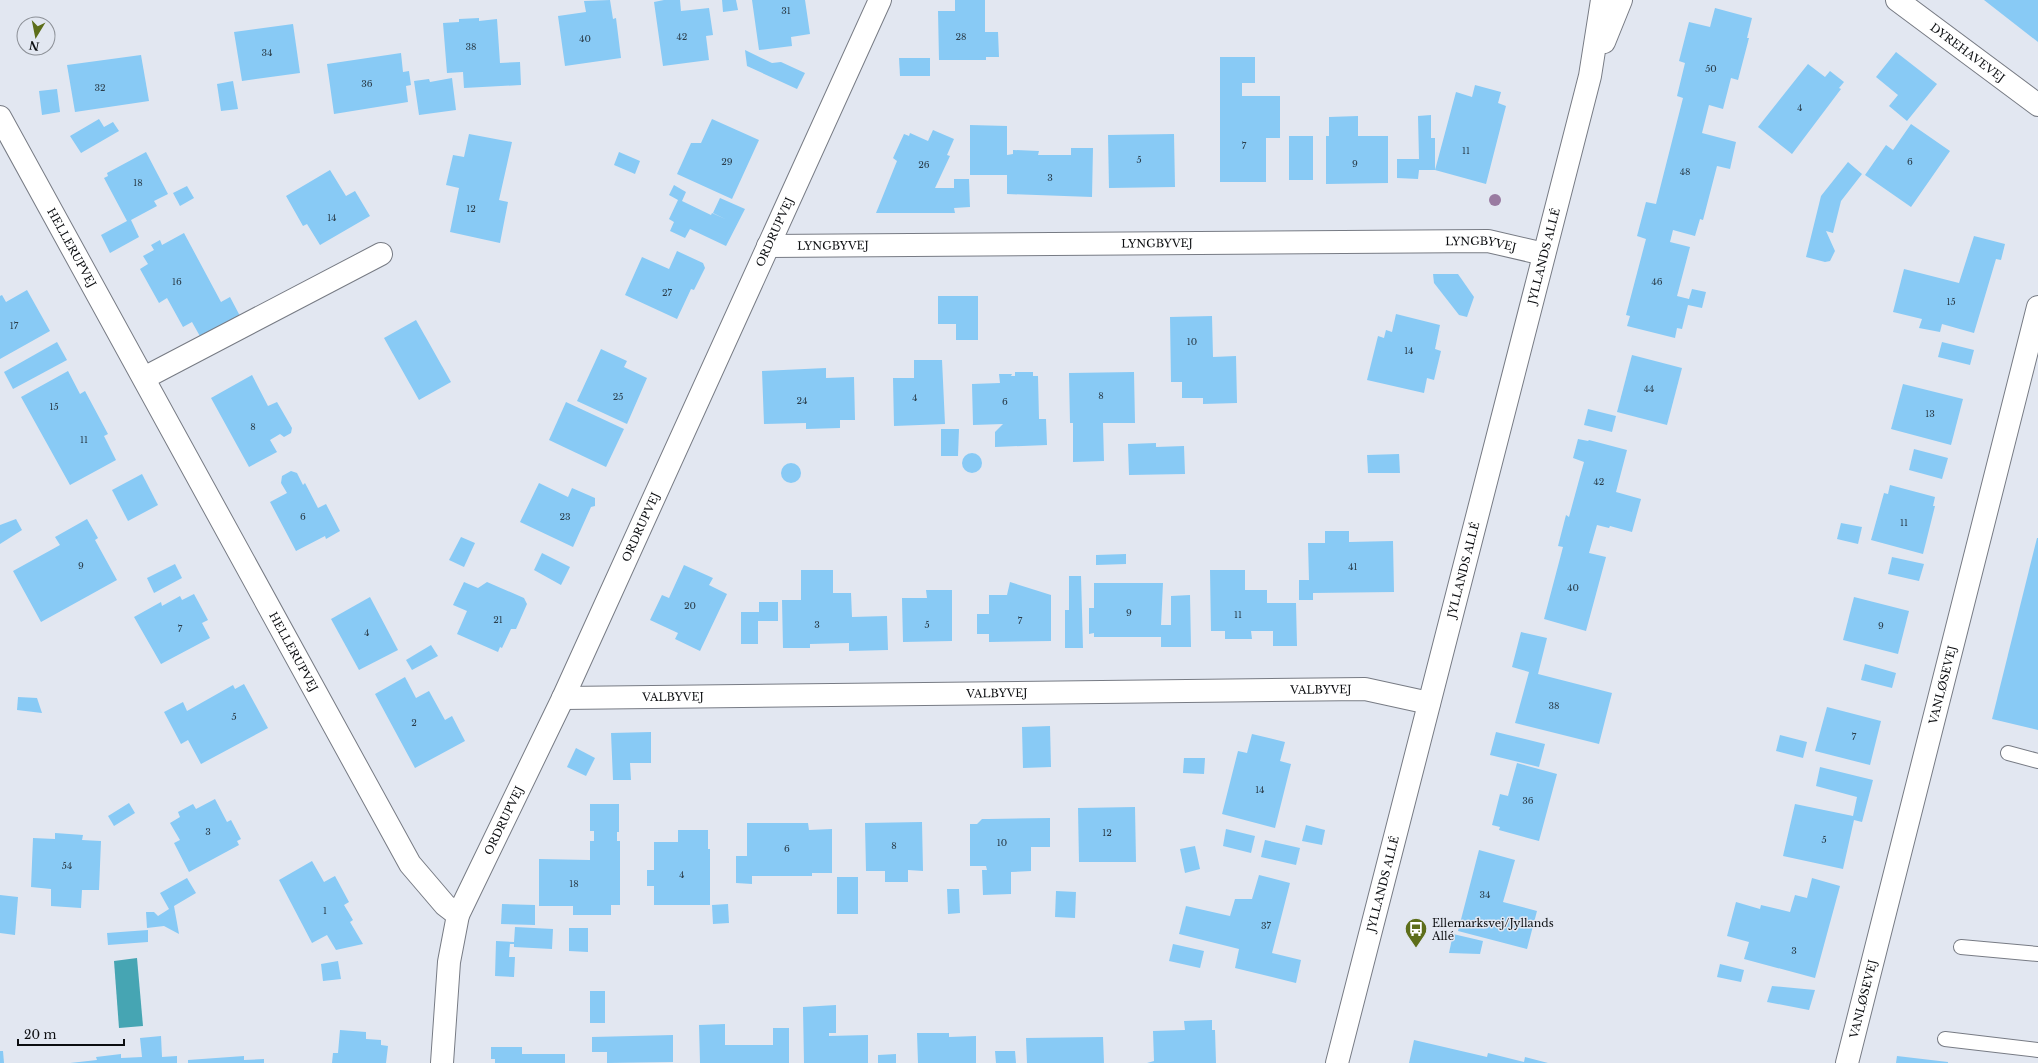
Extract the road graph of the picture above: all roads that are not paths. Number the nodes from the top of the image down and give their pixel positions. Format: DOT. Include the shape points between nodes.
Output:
graph roads {
  1 [pos="880,0"];
  2 [pos="1602,0"];
  3 [pos="1621,0"];
  4 [pos="1897,0"];
  5 [pos="1590,76"];
  6 [pos="2038,106"];
  7 [pos="0,117"];
  8 [pos="768,246"];
  9 [pos="381,254"];
  10 [pos="1544,254"];
  11 [pos="2038,307"];
  12 [pos="144,378"];
  13 [pos="563,698"];
  14 [pos="1429,702"];
  15 [pos="2008,753"];
  16 [pos="2038,761"];
  17 [pos="458,915"];
  18 [pos="1961,947"];
  19 [pos="2038,954"];
  20 [pos="1945,1040"];
  21 [pos="2038,1050"];
  22 [pos="442,1063"];
  23 [pos="1337,1063"];
  24 [pos="1847,1063"];
  1 -- 8 [label="street, ORDRUPVEJ"];
  2 -- 5 [label="street, JYLLANDS ALLÉ"];
  3 -- 5 [label="street, JYLLANDS ALLÉ"];
  4 -- 6 [label="street, DYREHAVEVEJ"];
  5 -- 10 [label="street, JYLLANDS ALLÉ"];
  7 -- 12 [label="street, HELLERUPVEJ"];
  8 -- 10 [label="street, LYNGBYVEJ" via="1488,241"];
  8 -- 13 [label="street, ORDRUPVEJ"];
  9 -- 12 [label="street"];
  10 -- 14 [label="street, JYLLANDS ALLÉ"];
  11 -- 24 [label="street, VANLØSEVEJ"];
  12 -- 17 [label="street, HELLERUPVEJ" via="410,864 440,900"];
  13 -- 14 [label="street, VALBYVEJ" via="1365,690"];
  13 -- 17 [label="street, ORDRUPVEJ"];
  14 -- 23 [label="street, JYLLANDS ALLÉ"];
  15 -- 16 [label="lane"];
  17 -- 22 [label="street, ORDRUPVEJ" via="449,962"];
  18 -- 19 [label="lane"];
  20 -- 21 [label="lane"];
}
